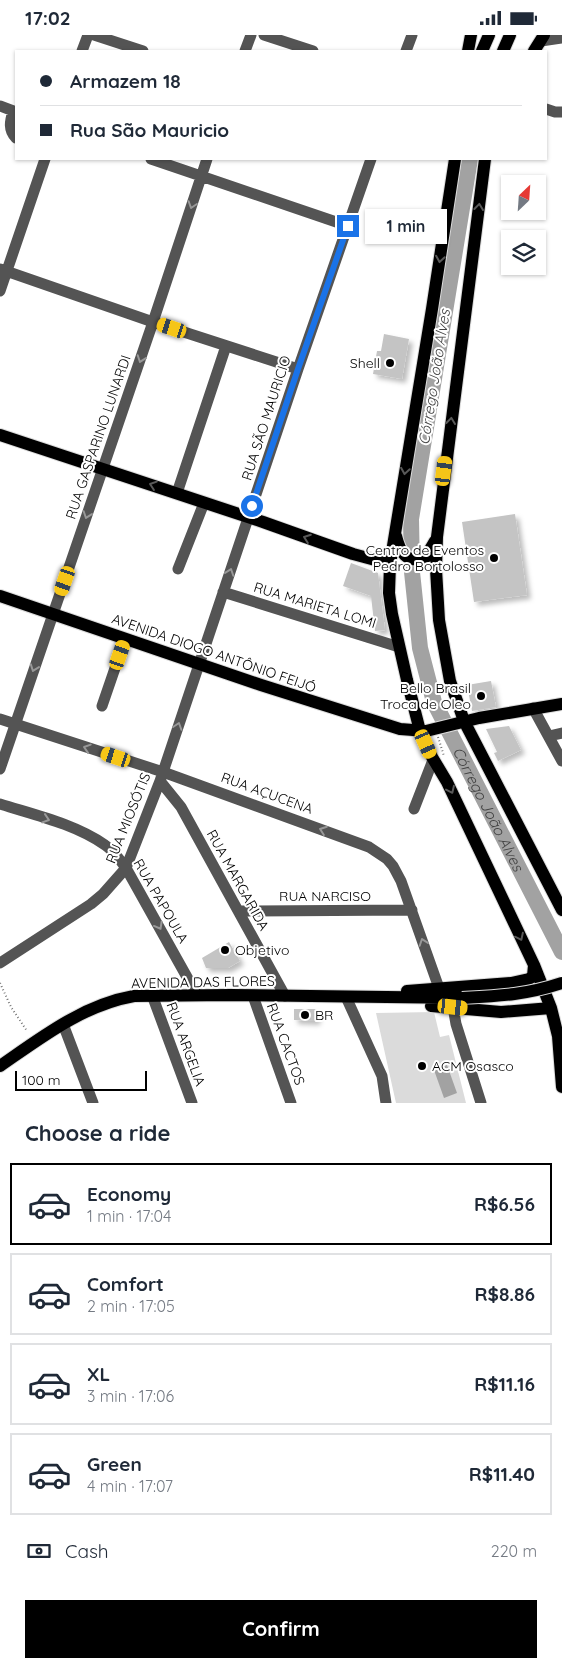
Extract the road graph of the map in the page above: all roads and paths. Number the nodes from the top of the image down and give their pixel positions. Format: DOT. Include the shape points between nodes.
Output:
graph roads {
  1 [pos="88,35"];
  2 [pos="94,35"];
  3 [pos="250,35"];
  4 [pos="264,35"];
  5 [pos="412,35"];
  6 [pos="470,35"];
  7 [pos="489,35"];
  8 [pos="510,35"];
  9 [pos="562,39"];
  10 [pos="540,42"];
  11 [pos="82,50"];
  12 [pos="140,50"];
  13 [pos="245,50"];
  14 [pos="309,50"];
  15 [pos="406,50"];
  16 [pos="468,50"];
  17 [pos="482,50"];
  18 [pos="504,50"];
  19 [pos="0,106"];
  20 [pos="14,112"];
  21 [pos="15,136"];
  22 [pos="45,160"];
  23 [pos="153,160"];
  24 [pos="207,160"];
  25 [pos="371,160"];
  26 [pos="455,160"];
  27 [pos="485,160"];
  28 [pos="201,176"];
  29 [pos="348,226"];
  30 [pos="3,270"];
  31 [pos="0,291"];
  32 [pos="153,323"];
  33 [pos="226,346"];
  34 [pos="298,369"];
  35 [pos="0,435"];
  36 [pos="103,469"];
  37 [pos="178,493"];
  38 [pos="204,503"];
  39 [pos="248,517"];
  40 [pos="396,539"];
  41 [pos="434,542"];
  42 [pos="390,564"];
  43 [pos="178,569"];
  44 [pos="223,592"];
  45 [pos="0,596"];
  46 [pos="53,614"];
  47 [pos="125,639"];
  48 [pos="398,647"];
  49 [pos="199,663"];
  50 [pos="562,704"];
  51 [pos="102,706"];
  52 [pos="533,708"];
  53 [pos="0,719"];
  54 [pos="464,721"];
  55 [pos="14,723"];
  56 [pos="423,731"];
  57 [pos="562,733"];
  58 [pos="549,736"];
  59 [pos="433,760"];
  60 [pos="562,761"];
  61 [pos="0,769"];
  62 [pos="161,776"];
  63 [pos="0,804"];
  64 [pos="414,809"];
  65 [pos="126,868"];
  66 [pos="412,910"];
  67 [pos="562,910"];
  68 [pos="238,911"];
  69 [pos="0,963"];
  70 [pos="534,965"];
  71 [pos="0,983"];
  72 [pos="512,983"];
  73 [pos="562,983"];
  74 [pos="438,988"];
  75 [pos="152,995"];
  76 [pos="197,995"];
  77 [pos="253,996"];
  78 [pos="285,996"];
  79 [pos="346,997"];
  80 [pos="395,998"];
  81 [pos="458,1003"];
  82 [pos="551,1008"];
  83 [pos="501,1012"];
  84 [pos="63,1024"];
  85 [pos="27,1031"];
  86 [pos="0,1066"];
  87 [pos="562,1087"];
  88 [pos="93,1103"];
  89 [pos="192,1103"];
  90 [pos="291,1103"];
  91 [pos="386,1103"];
  92 [pos="481,1103"];
  1 -- 11 [label="street"];
  2 -- 12 [label="street"];
  3 -- 13 [label="street"];
  4 -- 14 [label="street"];
  5 -- 15 [label="street"];
  6 -- 16 [label="main road"];
  7 -- 17 [label="main road"];
  8 -- 18 [label="main road"];
  9 -- 10 [label="street"];
  19 -- 20 [label="street"];
  20 -- 21 [label="street" via="10,130"];
  22 -- 30 [label="street"];
  23 -- 28 [label="street"];
  24 -- 28 [label="street, RUA GASPARINO LUNARDI"];
  25 -- 29 [label="street, RUA SÃO MAURICIO"];
  26 -- 40 [label="main road, one-way"];
  41 -- 27 [label="main road, one-way"];
  28 -- 29 [label="street"];
  28 -- 32 [label="street, RUA GASPARINO LUNARDI, one-way"];
  29 -- 34 [label="street, RUA SÃO MAURICIO"];
  30 -- 31 [label="street"];
  30 -- 32 [label="street"];
  32 -- 33 [label="street"];
  32 -- 36 [label="street, RUA GASPARINO LUNARDI, one-way"];
  33 -- 34 [label="street"];
  33 -- 37 [label="street"];
  34 -- 39 [label="street, RUA SÃO MAURICIO"];
  35 -- 36 [label="main road"];
  37 -- 36 [label="main road, one-way"];
  36 -- 46 [label="street, RUA GASPARINO LUNARDI, one-way"];
  37 -- 38 [label="main road"];
  38 -- 39 [label="main road"];
  38 -- 43 [label="street"];
  42 -- 39 [label="main road, one-way"];
  44 -- 39 [label="street, RUA SÃO MAURICIO, one-way"];
  40 -- 41 [label="main road" via="403,554 416,560 424,558"];
  40 -- 42 [label="main road"];
  41 -- 54 [label="main road" via="439,620 450,681"];
  42 -- 48 [label="main road" via="389,593"];
  44 -- 48 [label="street, RUA MARIETA LOMI"];
  44 -- 49 [label="street, RUA SÃO MAURICIO"];
  45 -- 46 [label="main road, AVENIDA DIOGO ANTÔNIO FEIJÓ"];
  46 -- 47 [label="main road, AVENIDA DIOGO ANTÔNIO FEIJÓ"];
  46 -- 55 [label="street, RUA GASPARINO LUNARDI, one-way"];
  47 -- 49 [label="main road, AVENIDA DIOGO ANTÔNIO FEIJÓ"];
  47 -- 51 [label="street"];
  48 -- 56 [label="main road"];
  49 -- 56 [label="main road, AVENIDA DIOGO ANTÔNIO FEIJÓ" via="400,729"];
  62 -- 49 [label="street, RUA SÃO MAURICIO, one-way"];
  50 -- 52 [label="main road"];
  52 -- 54 [label="main road"];
  52 -- 58 [label="street"];
  53 -- 55 [label="street, RUA AÇUCENA"];
  54 -- 56 [label="main road"];
  54 -- 67 [label="main road"];
  55 -- 61 [label="street, RUA GASPARINO LUNARDI"];
  62 -- 55 [label="street, RUA AÇUCENA, one-way"];
  56 -- 59 [label="main road"];
  57 -- 58 [label="street"];
  58 -- 60 [label="street"];
  59 -- 64 [label="street"];
  59 -- 70 [label="main road, one-way" via="447,782"];
  62 -- 65 [label="street, RUA MIOSÓTIS"];
  66 -- 62 [label="street, RUA AÇUCENA, one-way" via="393,866 377,851"];
  62 -- 68 [label="street, RUA MARGARIDA"];
  63 -- 65 [label="street, RUA PAPOULA, one-way" via="94,839 113,852"];
  65 -- 69 [label="street, RUA MIOSÓTIS" via="91,904"];
  65 -- 76 [label="street, RUA PAPOULA, one-way"];
  66 -- 68 [label="street, RUA NARCISO"];
  74 -- 66 [label="street, RUA AÇUCENA, one-way"];
  68 -- 78 [label="street, RUA MARGARIDA"];
  70 -- 72 [label="main road, AVENIDA DAS FLORES" via="530,979"];
  70 -- 82 [label="main road"];
  71 -- 85 [label="path"];
  72 -- 74 [label="main road, AVENIDA DAS FLORES"];
  72 -- 83 [label="main road" via="528,987 530,1001 519,1008"];
  73 -- 81 [label="main road, bridge" via="534,992"];
  74 -- 80 [label="main road, AVENIDA DAS FLORES" via="408,990"];
  75 -- 76 [label="main road, AVENIDA DAS FLORES"];
  75 -- 84 [label="main road, AVENIDA DAS FLORES" via="119,999 87,1010"];
  75 -- 89 [label="street, RUA ARGELIA"];
  76 -- 77 [label="main road, AVENIDA DAS FLORES"];
  77 -- 78 [label="main road, AVENIDA DAS FLORES"];
  77 -- 90 [label="street, RUA CACTOS"];
  78 -- 79 [label="main road, AVENIDA DAS FLORES"];
  79 -- 80 [label="main road, AVENIDA DAS FLORES"];
  79 -- 91 [label="street" via="382,1076"];
  80 -- 81 [label="main road, AVENIDA DAS FLORES"];
  81 -- 83 [label="main road, AVENIDA DAS FLORES"];
  81 -- 92 [label="street" via="456,1023"];
  82 -- 83 [label="main road, AVENIDA DAS FLORES"];
  82 -- 87 [label="main road" via="558,1036"];
  84 -- 86 [label="main road, AVENIDA DAS FLORES"];
  84 -- 88 [label="street"];
}
